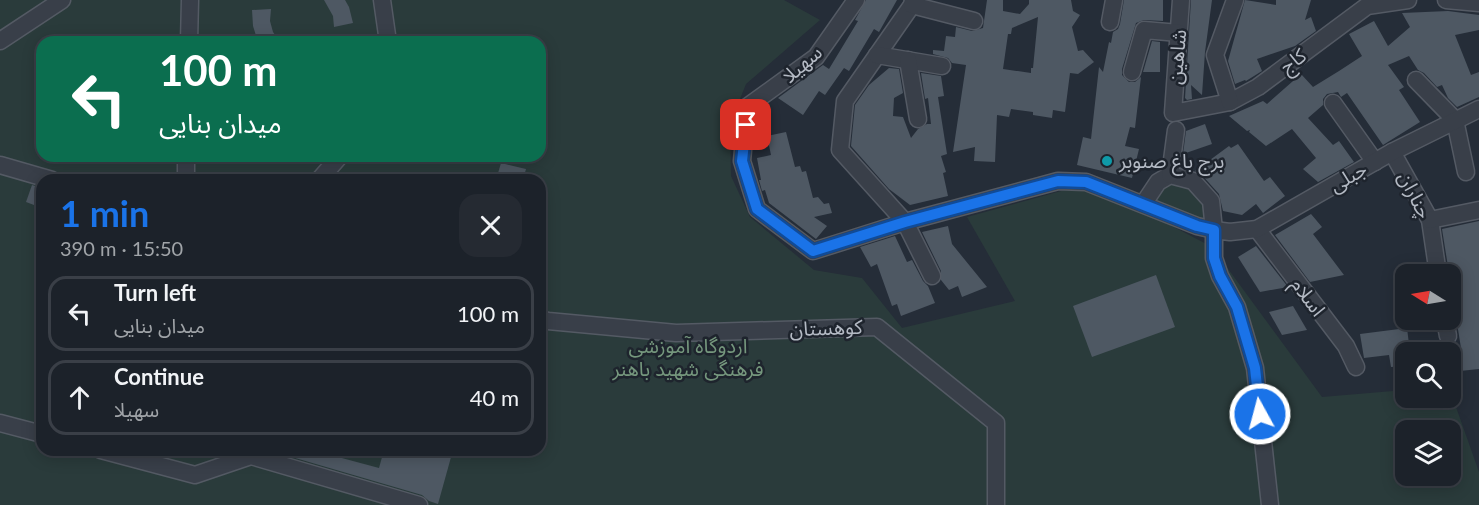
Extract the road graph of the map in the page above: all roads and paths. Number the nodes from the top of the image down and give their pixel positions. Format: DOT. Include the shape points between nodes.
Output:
graph roads {
  1 [pos="62,0"];
  2 [pos="190,0"];
  3 [pos="382,0"];
  4 [pos="856,0"];
  5 [pos="1114,0"];
  6 [pos="1181,0"];
  7 [pos="1235,0"];
  8 [pos="1408,0"];
  9 [pos="1446,0"];
  10 [pos="913,2"];
  11 [pos="1366,3"];
  12 [pos="1479,3"];
  13 [pos="974,21"];
  14 [pos="1110,22"];
  15 [pos="1179,33"];
  16 [pos="189,36"];
  17 [pos="387,36"];
  18 [pos="0,41"];
  19 [pos="877,55"];
  20 [pos="908,60"];
  21 [pos="942,66"];
  22 [pos="1132,72"];
  23 [pos="1416,81"];
  24 [pos="1230,102"];
  25 [pos="1333,103"];
  26 [pos="1479,109"];
  27 [pos="1173,113"];
  28 [pos="918,119"];
  29 [pos="1455,120"];
  30 [pos="1176,130"];
  31 [pos="1392,152"];
  32 [pos="335,162"];
  33 [pos="1375,162"];
  34 [pos="0,165"];
  35 [pos="1466,172"];
  36 [pos="324,174"];
  37 [pos="36,175"];
  38 [pos="1170,175"];
  39 [pos="1144,203"];
  40 [pos="1479,210"];
  41 [pos="1430,220"];
  42 [pos="905,222"];
  43 [pos="1257,229"];
  44 [pos="1214,230"];
  45 [pos="1437,264"];
  46 [pos="932,276"];
  47 [pos="546,320"];
  48 [pos="1447,330"];
  49 [pos="1448,336"];
  50 [pos="1356,367"];
  51 [pos="0,423"];
  52 [pos="36,432"];
  53 [pos="124,456"];
  54 [pos="251,456"];
  55 [pos="251,456"];
  56 [pos="419,505"];
  57 [pos="996,505"];
  58 [pos="1270,505"];
  1 -- 18 [label="street"];
  2 -- 16 [label="street"];
  3 -- 17 [label="street"];
  4 -- 42 [label="street, سهیلا" via="816,57 747,107 742,161 757,209 813,251"];
  5 -- 14 [label="street"];
  6 -- 15 [label="street, شاهین"];
  7 -- 24 [label="street" via="1215,55"];
  8 -- 11 [label="street, کاج"];
  9 -- 12 [label="street"];
  10 -- 13 [label="street"];
  10 -- 19 [label="street"];
  11 -- 24 [label="street, کاج" via="1258,87"];
  15 -- 22 [label="street" via="1144,30"];
  15 -- 27 [label="street, شاهین"];
  19 -- 20 [label="street"];
  19 -- 42 [label="street" via="845,101 840,150"];
  20 -- 21 [label="street"];
  20 -- 28 [label="street"];
  23 -- 29 [label="street"];
  24 -- 27 [label="street, کاج"];
  25 -- 33 [label="street"];
  26 -- 29 [label="street, جبلی"];
  29 -- 31 [label="street, جبلی"];
  29 -- 35 [label="street"];
  30 -- 38 [label="street"];
  31 -- 33 [label="street, جبلی"];
  31 -- 41 [label="street, چناران"];
  32 -- 36 [label="street"];
  33 -- 43 [label="street, جبلی"];
  34 -- 37 [label="street"];
  38 -- 39 [label="street" via="1158,182"];
  38 -- 44 [label="street" via="1192,181 1211,201"];
  39 -- 42 [label="street, سهیلا" via="1086,182 1058,181"];
  39 -- 44 [label="street, سهیلا"];
  40 -- 41 [label="street"];
  41 -- 45 [label="street, چناران"];
  42 -- 46 [label="street"];
  43 -- 44 [label="street, جبلی"];
  43 -- 50 [label="street, اسلام" via="1346,346"];
  44 -- 58 [label="street" via="1214,258 1237,307 1255,368"];
  47 -- 57 [label="street, کوهستان" via="676,333 877,327 996,423"];
  48 -- 49 [label="street"];
  51 -- 52 [label="street"];
  53 -- 54 [label="street" via="195,475"];
  55 -- 56 [label="street"];
}
